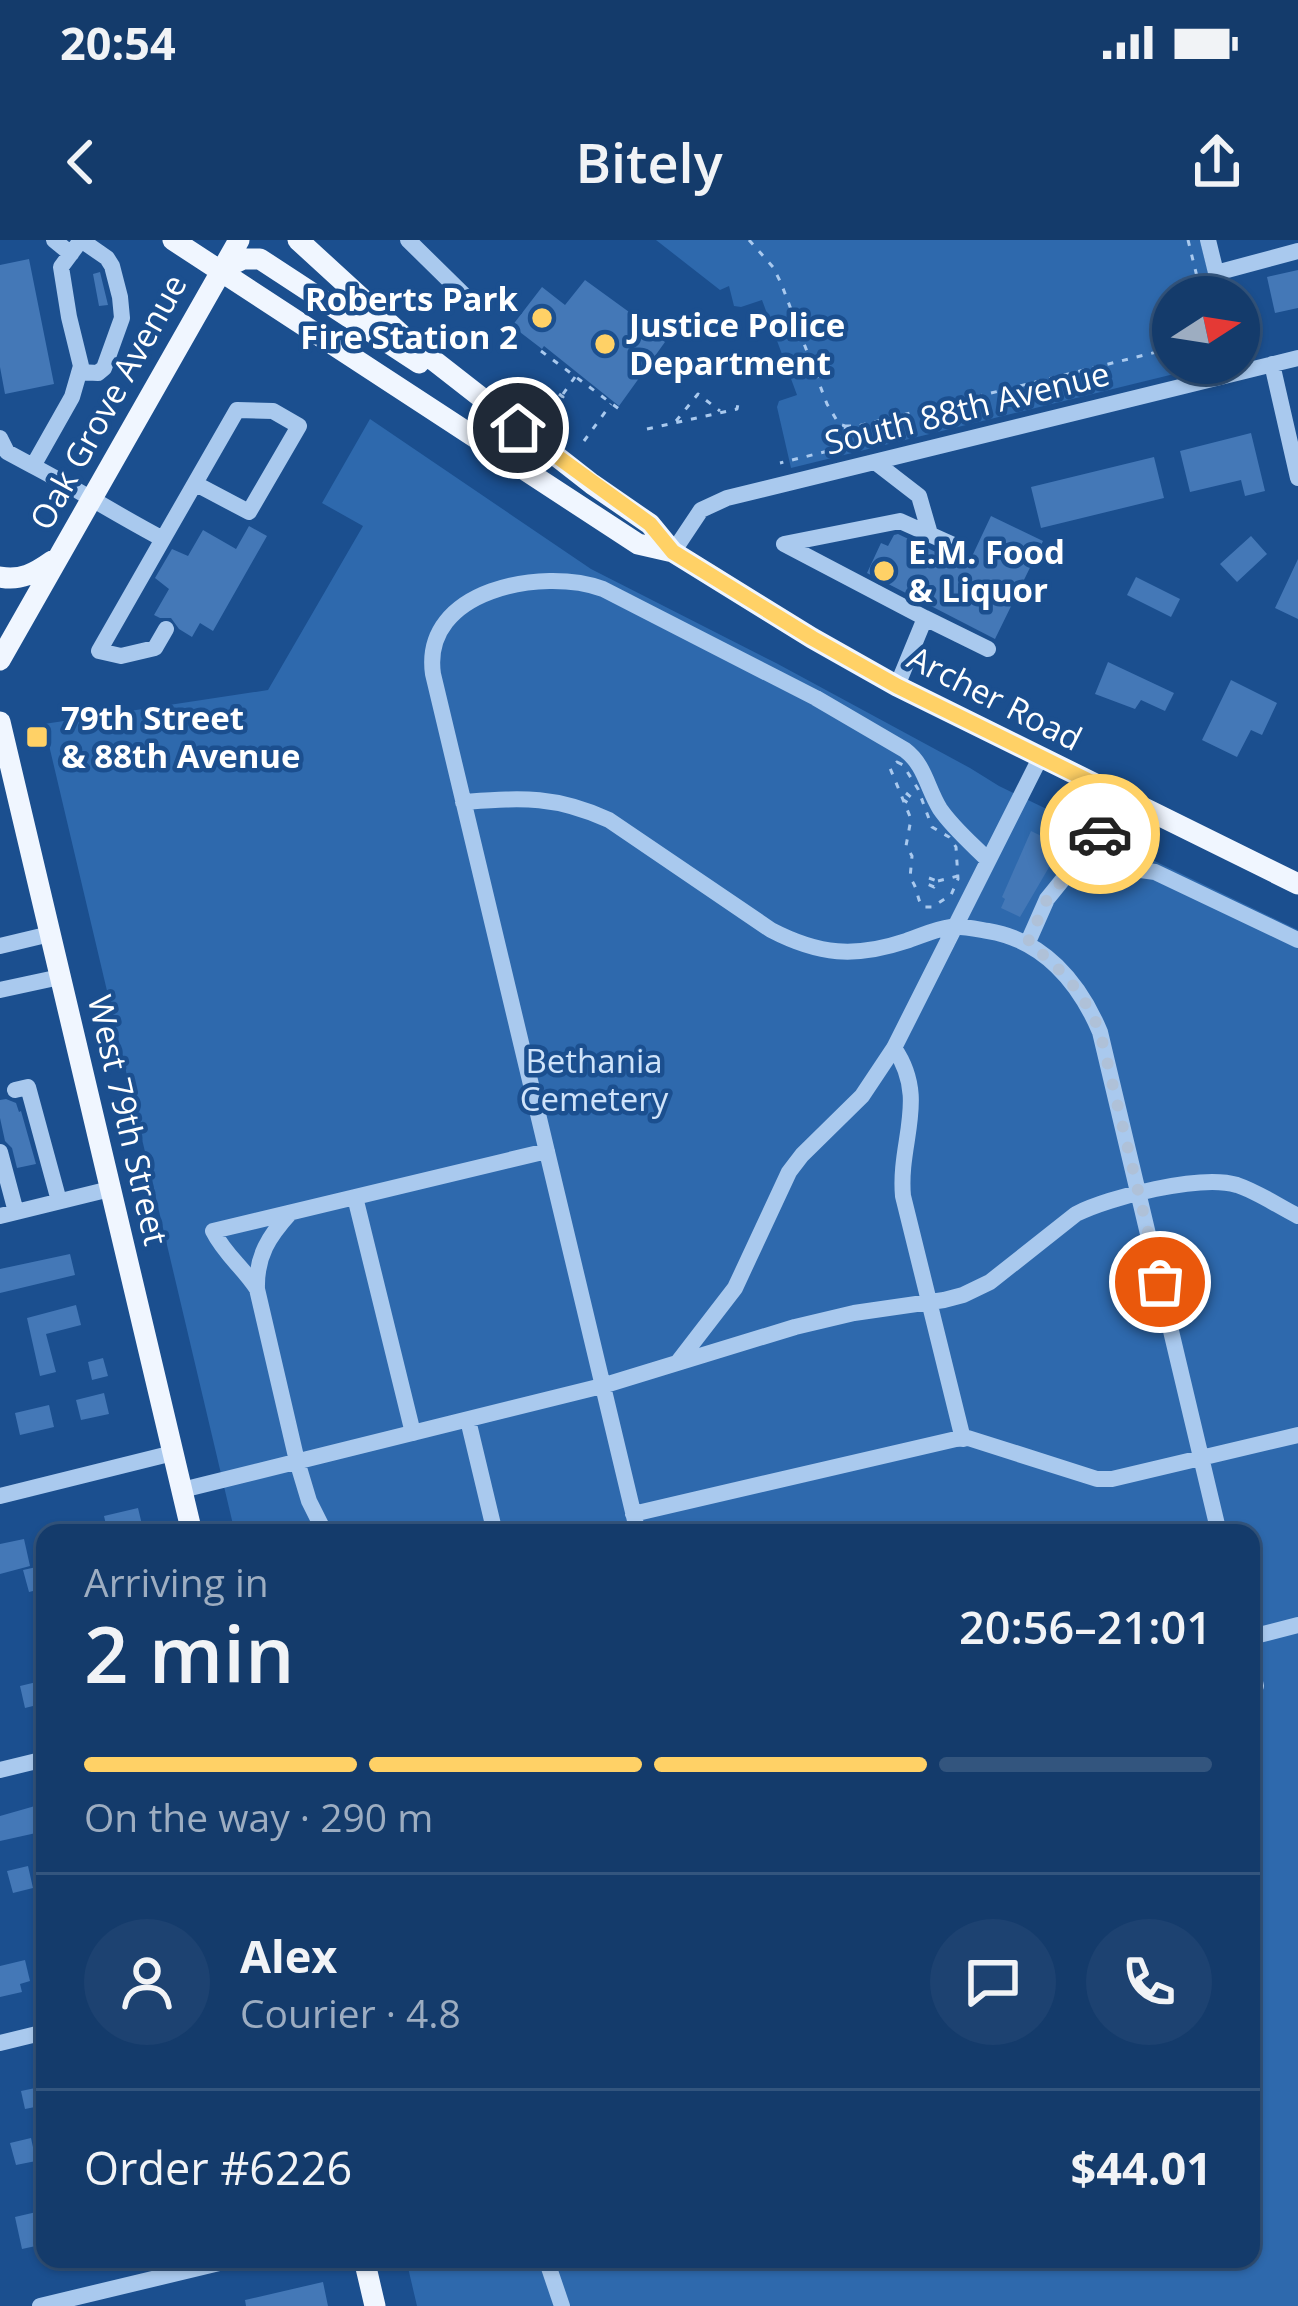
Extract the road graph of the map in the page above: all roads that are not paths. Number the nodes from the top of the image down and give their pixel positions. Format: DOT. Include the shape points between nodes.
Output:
graph roads {
  1 [pos="54,240"];
  2 [pos="173,240"];
  3 [pos="239,240"];
  4 [pos="298,240"];
  5 [pos="408,240"];
  6 [pos="1208,240"];
  7 [pos="76,247"];
  8 [pos="1298,251"];
  9 [pos="220,270"];
  10 [pos="1216,273"];
  11 [pos="1217,276"];
  12 [pos="466,297"];
  13 [pos="1298,358"];
  14 [pos="1272,364"];
  15 [pos="1260,365"];
  16 [pos="80,372"];
  17 [pos="1178,384"];
  18 [pos="481,400"];
  19 [pos="0,438"];
  20 [pos="875,463"];
  21 [pos="33,466"];
  22 [pos="1298,478"];
  23 [pos="196,484"];
  24 [pos="92,496"];
  25 [pos="930,534"];
  26 [pos="163,539"];
  27 [pos="958,547"];
  28 [pos="673,552"];
  29 [pos="58,558"];
  30 [pos="0,577"];
  31 [pos="925,618"];
  32 [pos="166,629"];
  33 [pos="988,649"];
  34 [pos="0,660"];
  35 [pos="897,686"];
  36 [pos="2,737"];
  37 [pos="1040,758"];
  38 [pos="1119,796"];
  39 [pos="9,800"];
  40 [pos="464,802"];
  41 [pos="988,860"];
  42 [pos="1083,862"];
  43 [pos="1297,882"];
  44 [pos="955,926"];
  45 [pos="50,934"];
  46 [pos="1298,940"];
  47 [pos="1028,942"];
  48 [pos="0,946"];
  49 [pos="60,977"];
  50 [pos="0,990"];
  51 [pos="894,1048"];
  52 [pos="15,1090"];
  53 [pos="547,1151"];
  54 [pos="0,1152"];
  55 [pos="110,1189"];
  56 [pos="1139,1194"];
  57 [pos="355,1197"];
  58 [pos="59,1202"];
  59 [pos="290,1212"];
  60 [pos="8,1214"];
  61 [pos="1298,1216"];
  62 [pos="257,1289"];
  63 [pos="929,1302"];
  64 [pos="677,1363"];
  65 [pos="602,1386"];
  66 [pos="468,1420"];
  67 [pos="413,1433"];
  68 [pos="1298,1435"];
  69 [pos="963,1438"];
  70 [pos="173,1453"];
  71 [pos="1201,1458"];
  72 [pos="297,1461"];
  73 [pos="182,1490"];
  74 [pos="0,1496"];
  75 [pos="633,1514"];
  76 [pos="190,1524"];
  77 [pos="320,1524"];
  78 [pos="493,1524"];
  79 [pos="636,1524"];
  80 [pos="1217,1524"];
  81 [pos="1298,1625"];
  82 [pos="1260,1634"];
  83 [pos="36,1761"];
  84 [pos="0,1770"];
  85 [pos="36,2034"];
  86 [pos="0,2043"];
  87 [pos="198,2268"];
  88 [pos="366,2268"];
  89 [pos="549,2268"];
  90 [pos="40,2306"];
  91 [pos="375,2306"];
  92 [pos="562,2306"];
  1 -- 7 [label="street"];
  2 -- 9 [label="main road, Archer Road"];
  3 -- 9 [label="main road, Oak Grove Avenue"];
  4 -- 18 [label="main road, Archer Road"];
  5 -- 12 [label="street"];
  6 -- 10 [label="street"];
  7 -- 16 [label="street" via="62,267"];
  7 -- 16 [label="street" via="107,257 122,318 104,368"];
  8 -- 10 [label="street"];
  9 -- 18 [label="main road" via="260,260"];
  9 -- 24 [label="main road, Oak Grove Avenue"];
  9 -- 28 [label="main road, Archer Road" via="638,544"];
  10 -- 11 [label="street"];
  13 -- 14 [label="street, South 88th Avenue"];
  14 -- 15 [label="street, South 88th Avenue"];
  14 -- 22 [label="street"];
  16 -- 21 [label="street"];
  17 -- 20 [label="street, South 88th Avenue"];
  18 -- 28 [label="main road, Archer Road" via="650,524"];
  19 -- 21 [label="street" via="7,452"];
  20 -- 25 [label="street" via="919,496"];
  20 -- 28 [label="street, South 88th Avenue" via="727,498 701,510"];
  21 -- 24 [label="street"];
  23 -- 23 [label="street" via="237,410 273,411 299,426 250,512"];
  23 -- 26 [label="street"];
  24 -- 26 [label="street"];
  24 -- 29 [label="main road, Oak Grove Avenue"];
  25 -- 27 [label="street"];
  25 -- 31 [label="street" via="900,520 784,544"];
  26 -- 32 [label="street" via="99,651 121,656 155,648"];
  28 -- 35 [label="main road, Archer Road"];
  29 -- 30 [label="main road" via="33,574"];
  29 -- 34 [label="main road, Oak Grove Avenue"];
  31 -- 33 [label="street"];
  31 -- 35 [label="street"];
  35 -- 37 [label="main road, Archer Road"];
  36 -- 39 [label="main road, West 79th Street"];
  37 -- 38 [label="main road, Archer Road"];
  37 -- 41 [label="street"];
  38 -- 42 [label="street"];
  38 -- 43 [label="main road, Archer Road"];
  39 -- 45 [label="main road, West 79th Street"];
  40 -- 41 [label="street" via="433,674 434,643 475,599 561,579 603,590 904,750 922,768 941,811"];
  40 -- 44 [label="street" via="550,799 580,807 771,930 827,952 884,948"];
  40 -- 53 [label="street"];
  41 -- 44 [label="street"];
  42 -- 46 [label="street" via="1155,872"];
  42 -- 47 [label="street" via="1047,899"];
  44 -- 47 [label="street"];
  44 -- 51 [label="street"];
  45 -- 48 [label="street"];
  45 -- 49 [label="main road, West 79th Street"];
  47 -- 56 [label="street" via="1088,1005"];
  49 -- 50 [label="street"];
  49 -- 55 [label="main road, West 79th Street"];
  51 -- 63 [label="street" via="912,1086 903,1196"];
  51 -- 64 [label="street" via="862,1096 789,1172 735,1288"];
  52 -- 58 [label="street" via="28,1087"];
  53 -- 57 [label="street"];
  53 -- 65 [label="street"];
  54 -- 60 [label="street"];
  55 -- 58 [label="street"];
  55 -- 70 [label="main road, West 79th Street"];
  56 -- 61 [label="street" via="1219,1182"];
  56 -- 63 [label="street" via="1076,1214 990,1282"];
  56 -- 71 [label="street"];
  57 -- 59 [label="street"];
  57 -- 67 [label="street"];
  58 -- 60 [label="street"];
  59 -- 62 [label="street" via="265,1245"];
  59 -- 62 [label="street" via="213,1231"];
  62 -- 72 [label="street"];
  63 -- 64 [label="street" via="811,1323"];
  63 -- 69 [label="street"];
  64 -- 65 [label="street"];
  65 -- 66 [label="street"];
  65 -- 75 [label="street"];
  66 -- 67 [label="street"];
  66 -- 78 [label="street"];
  67 -- 72 [label="street"];
  68 -- 71 [label="street"];
  69 -- 71 [label="street" via="1097,1479"];
  69 -- 75 [label="street"];
  70 -- 73 [label="main road, West 79th Street"];
  70 -- 74 [label="street"];
  71 -- 80 [label="street"];
  72 -- 73 [label="street"];
  72 -- 77 [label="street"];
  73 -- 76 [label="main road, West 79th Street"];
  75 -- 79 [label="street"];
  81 -- 82 [label="street"];
  83 -- 84 [label="street"];
  85 -- 86 [label="street"];
  87 -- 90 [label="street"];
  88 -- 91 [label="main road"];
  89 -- 92 [label="street"];
}
